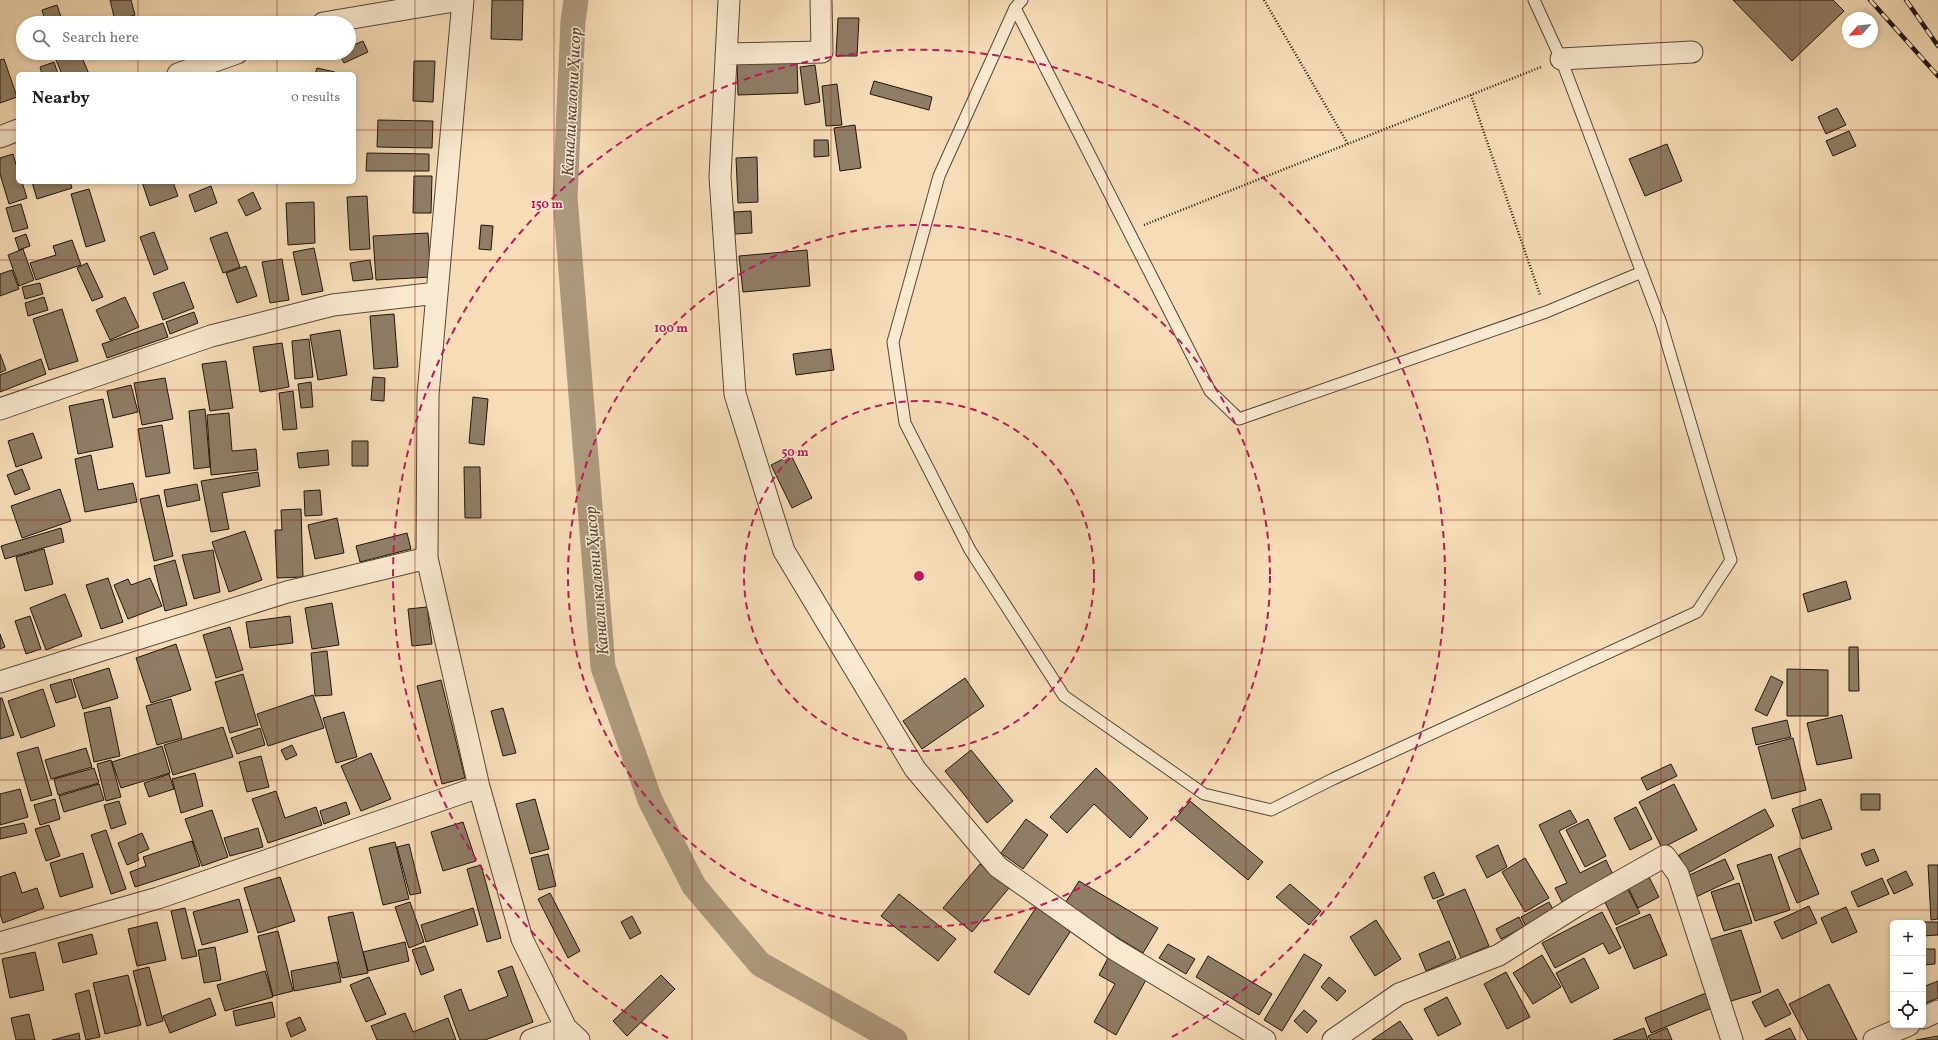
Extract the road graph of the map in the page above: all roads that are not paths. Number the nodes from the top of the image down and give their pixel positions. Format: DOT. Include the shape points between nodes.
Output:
graph roads {
  1 [pos="460,0"];
  2 [pos="463,0"];
  3 [pos="729,0"];
  4 [pos="821,0"];
  5 [pos="1534,0"];
  6 [pos="1018,4"];
  7 [pos="356,17"];
  8 [pos="1692,52"];
  9 [pos="726,54"];
  10 [pos="1561,59"];
  11 [pos="217,60"];
  12 [pos="184,72"];
  13 [pos="16,131"];
  14 [pos="0,137"];
  15 [pos="1642,272"];
  16 [pos="437,293"];
  17 [pos="0,409"];
  18 [pos="427,558"];
  19 [pos="0,682"];
  20 [pos="479,788"];
  21 [pos="0,942"];
  22 [pos="1938,1011"];
  23 [pos="1926,1017"];
  24 [pos="1902,1028"];
  25 [pos="573,1034"];
  26 [pos="531,1040"];
  27 [pos="1265,1040"];
  28 [pos="1333,1040"];
  29 [pos="1732,1040"];
  30 [pos="1874,1040"];
  1 -- 7 [label="street"];
  2 -- 16 [label="street"];
  3 -- 9 [label="street"];
  4 -- 9 [label="street" via="822,52"];
  5 -- 10 [label="lane"];
  6 -- 15 [label="lane" via="1210,391 1239,418 1546,312"];
  6 -- 15 [label="lane" via="940,176 893,342 905,423 970,550 1064,696 1204,794 1271,810 1697,612 1731,560 1661,323"];
  8 -- 10 [label="street"];
  9 -- 27 [label="street" via="720,177 735,394 784,551 915,769 998,866 1114,949"];
  10 -- 15 [label="lane"];
  11 -- 12 [label="street"];
  13 -- 14 [label="street"];
  16 -- 17 [label="street" via="333,305 211,336"];
  16 -- 18 [label="street" via="428,395"];
  18 -- 19 [label="street" via="287,592"];
  18 -- 20 [label="street"];
  20 -- 21 [label="street" via="158,898"];
  20 -- 25 [label="street" via="522,939"];
  22 -- 23 [label="street"];
  24 -- 30 [label="street"];
  25 -- 26 [label="street"];
  28 -- 29 [label="street" via="1399,994 1499,955 1578,905 1665,856 1678,874"];
}
